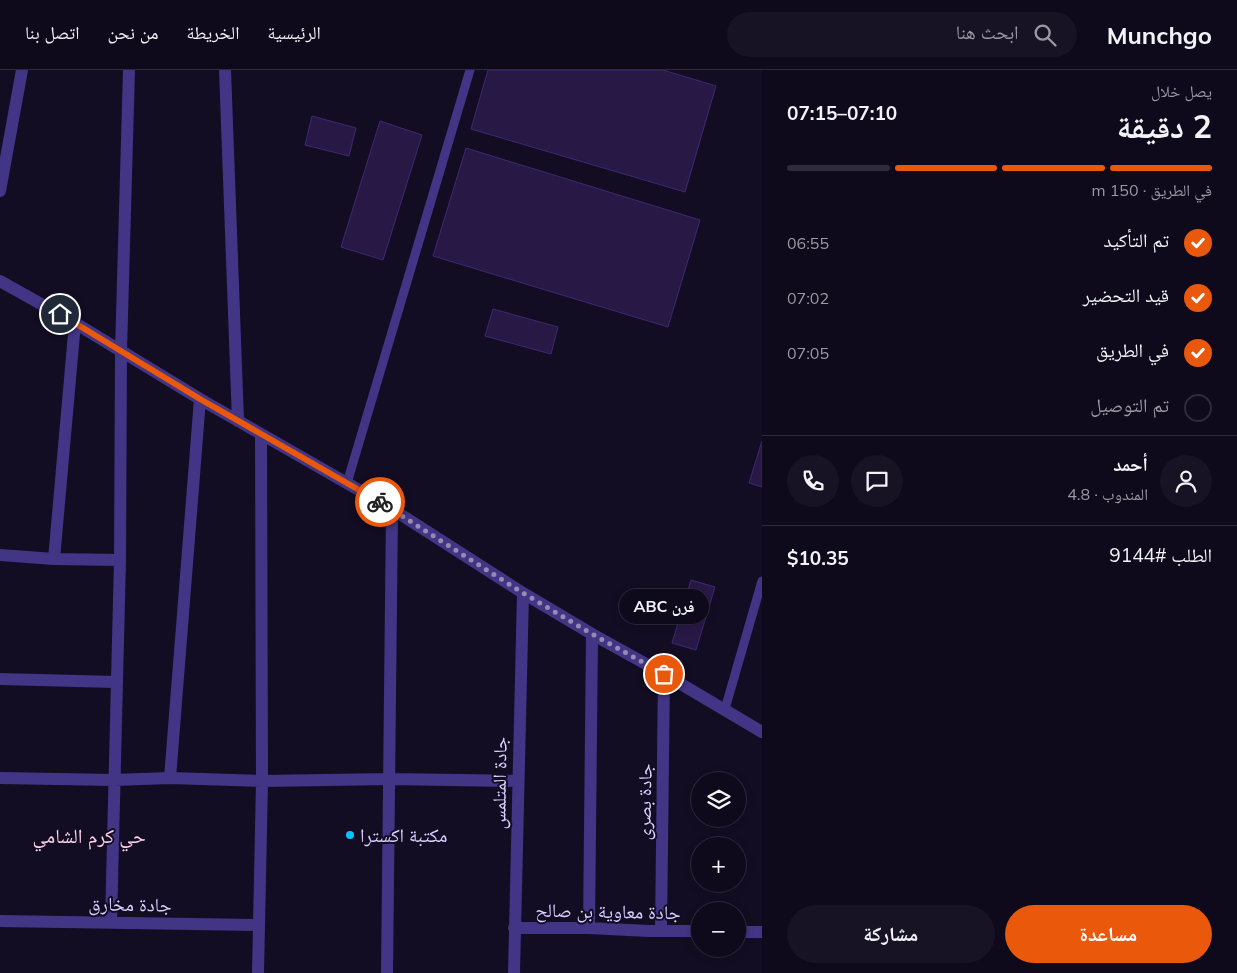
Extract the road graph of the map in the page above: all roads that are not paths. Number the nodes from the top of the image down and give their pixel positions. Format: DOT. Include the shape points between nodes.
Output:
graph roads {
  1 [pos="22,70"];
  2 [pos="129,70"];
  3 [pos="225,70"];
  4 [pos="470,70"];
  5 [pos="0,191"];
  6 [pos="0,281"];
  7 [pos="75,323"];
  8 [pos="121,351"];
  9 [pos="200,399"];
  10 [pos="238,421"];
  11 [pos="261,434"];
  12 [pos="347,483"];
  13 [pos="392,509"];
  14 [pos="0,555"];
  15 [pos="54,558"];
  16 [pos="120,560"];
  17 [pos="762,581"];
  18 [pos="523,593"];
  19 [pos="592,634"];
  20 [pos="664,674"];
  21 [pos="0,679"];
  22 [pos="116,682"];
  23 [pos="725,709"];
  24 [pos="762,732"];
  25 [pos="0,778"];
  26 [pos="170,778"];
  27 [pos="390,779"];
  28 [pos="114,780"];
  29 [pos="262,781"];
  30 [pos="518,781"];
  31 [pos="0,921"];
  32 [pos="111,922"];
  33 [pos="259,925"];
  34 [pos="514,928"];
  35 [pos="589,928"];
  36 [pos="662,931"];
  37 [pos="691,932"];
  38 [pos="746,932"];
  39 [pos="762,932"];
  40 [pos="258,973"];
  41 [pos="387,973"];
  42 [pos="514,973"];
  1 -- 5 [label="street"];
  2 -- 8 [label="street"];
  3 -- 10 [label="street"];
  4 -- 12 [label="lane"];
  6 -- 7 [label="street"];
  7 -- 8 [label="street"];
  7 -- 15 [label="street"];
  8 -- 9 [label="street"];
  8 -- 16 [label="street"];
  9 -- 10 [label="street"];
  9 -- 26 [label="street"];
  10 -- 11 [label="street"];
  11 -- 12 [label="street"];
  11 -- 29 [label="street"];
  12 -- 13 [label="street"];
  13 -- 18 [label="street"];
  13 -- 27 [label="street"];
  14 -- 15 [label="street"];
  15 -- 16 [label="street"];
  16 -- 22 [label="street"];
  17 -- 23 [label="lane"];
  18 -- 19 [label="street"];
  18 -- 30 [label="street, جادة المتلمس"];
  19 -- 20 [label="street"];
  19 -- 35 [label="street"];
  20 -- 23 [label="street"];
  20 -- 36 [label="street, جادة بصرى"];
  21 -- 22 [label="street"];
  22 -- 28 [label="street"];
  23 -- 24 [label="street"];
  25 -- 28 [label="street"];
  26 -- 28 [label="street"];
  26 -- 29 [label="street"];
  27 -- 29 [label="street"];
  27 -- 30 [label="street"];
  27 -- 41 [label="street"];
  28 -- 32 [label="street"];
  29 -- 33 [label="street"];
  30 -- 34 [label="street, جادة المتلمس"];
  31 -- 32 [label="street, جادة مخارق"];
  32 -- 33 [label="street, جادة مخارق"];
  33 -- 40 [label="street"];
  34 -- 35 [label="street, جادة معاوية بن صالح"];
  34 -- 42 [label="street, جادة المتلمس"];
  35 -- 36 [label="street, جادة معاوية بن صالح"];
  36 -- 37 [label="street, جادة معاوية بن صالح"];
  38 -- 39 [label="street"];
}
